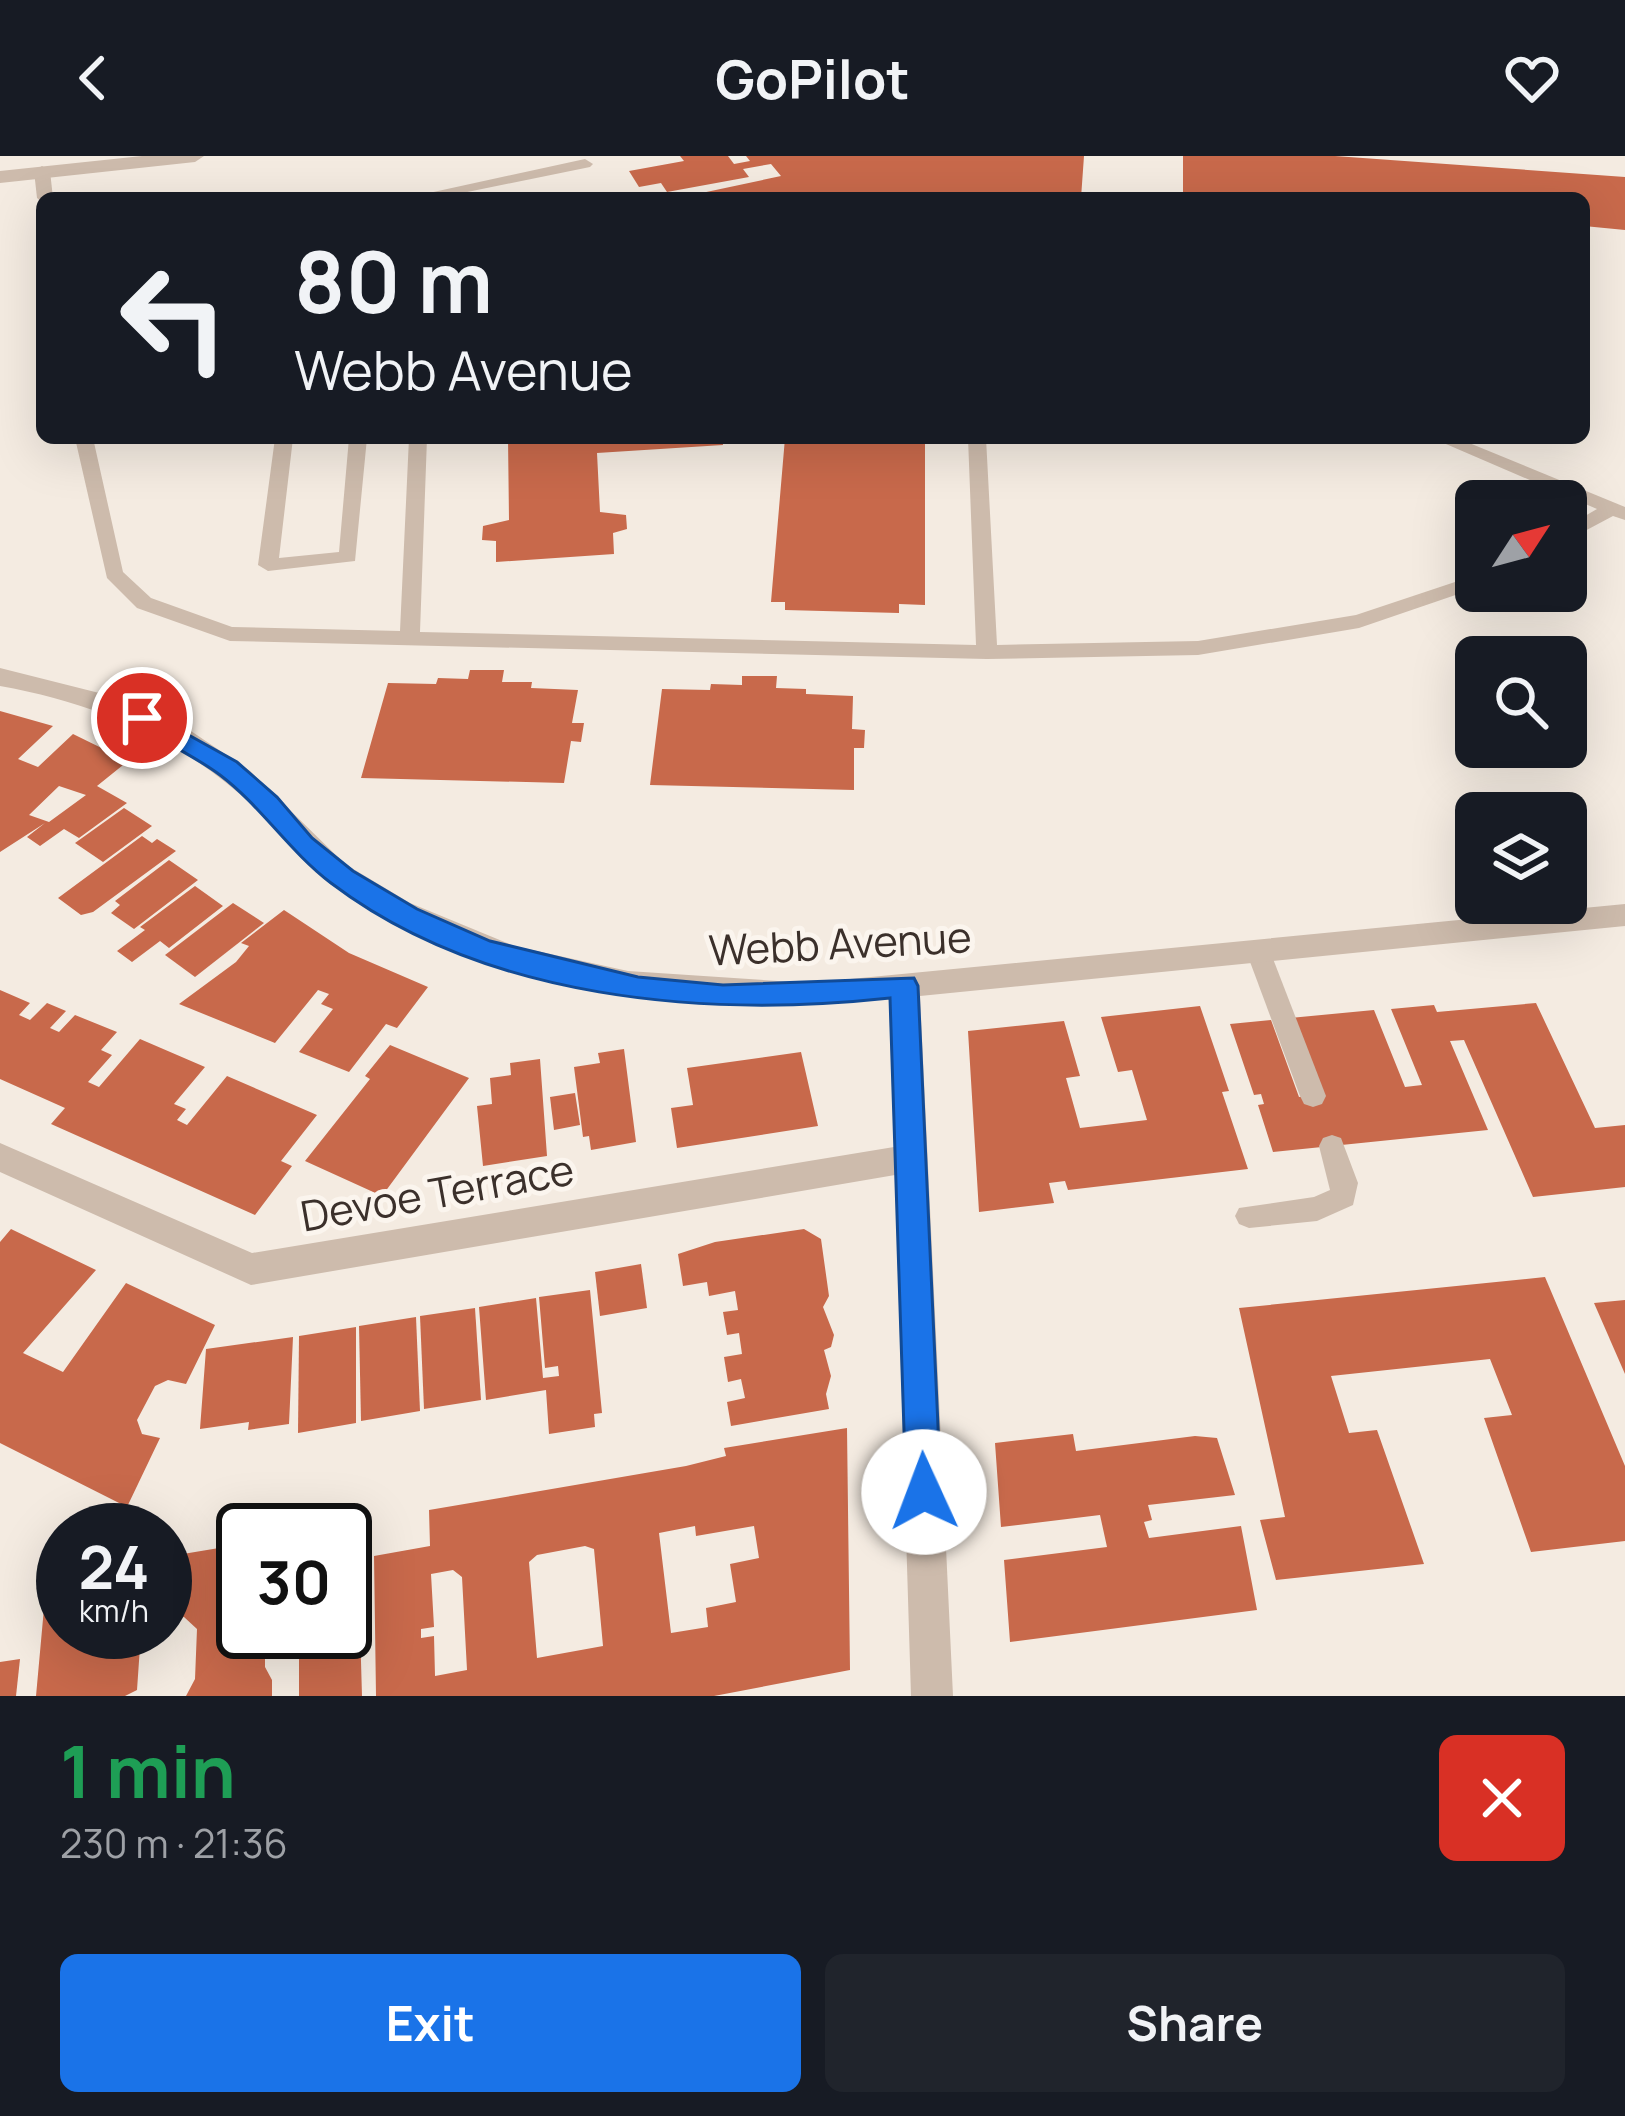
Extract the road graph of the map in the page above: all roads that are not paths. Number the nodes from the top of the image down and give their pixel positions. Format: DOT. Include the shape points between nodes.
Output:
graph roads {
  1 [pos="195,156"];
  2 [pos="585,164"];
  3 [pos="0,167"];
  4 [pos="42,171"];
  5 [pos="0,177"];
  6 [pos="44,192"];
  7 [pos="444,192"];
  8 [pos="85,444"];
  9 [pos="283,444"];
  10 [pos="357,444"];
  11 [pos="418,444"];
  12 [pos="977,444"];
  13 [pos="1455,444"];
  14 [pos="1618,512"];
  15 [pos="1587,526"];
  16 [pos="1455,588"];
  17 [pos="410,636"];
  18 [pos="987,652"];
  19 [pos="0,677"];
  20 [pos="1625,915"];
  21 [pos="1258,950"];
  22 [pos="904,986"];
  23 [pos="1313,1096"];
  24 [pos="1332,1146"];
  25 [pos="0,1157"];
  26 [pos="910,1158"];
  27 [pos="1249,1216"];
  28 [pos="932,1696"];
  1 -- 4 [label="street"];
  2 -- 7 [label="lane"];
  3 -- 4 [label="street"];
  4 -- 5 [label="street"];
  4 -- 6 [label="lane"];
  8 -- 17 [label="lane" via="114,574 144,603 230,634"];
  9 -- 10 [label="lane" via="268,565 348,557"];
  11 -- 17 [label="lane"];
  12 -- 18 [label="lane"];
  13 -- 14 [label="lane"];
  14 -- 15 [label="lane"];
  16 -- 18 [label="lane" via="1359,621 1198,648"];
  17 -- 18 [label="lane"];
  19 -- 22 [label="street, Webb Avenue" via="81,694 181,737 228,768 344,878 482,949 638,988 723,996"];
  20 -- 21 [label="street, Webb Avenue"];
  21 -- 22 [label="street, Webb Avenue"];
  21 -- 23 [label="lane"];
  22 -- 26 [label="street"];
  24 -- 27 [label="lane" via="1343,1197 1317,1209"];
  25 -- 26 [label="street, Devoe Terrace" via="251,1269"];
  26 -- 28 [label="street"];
}
